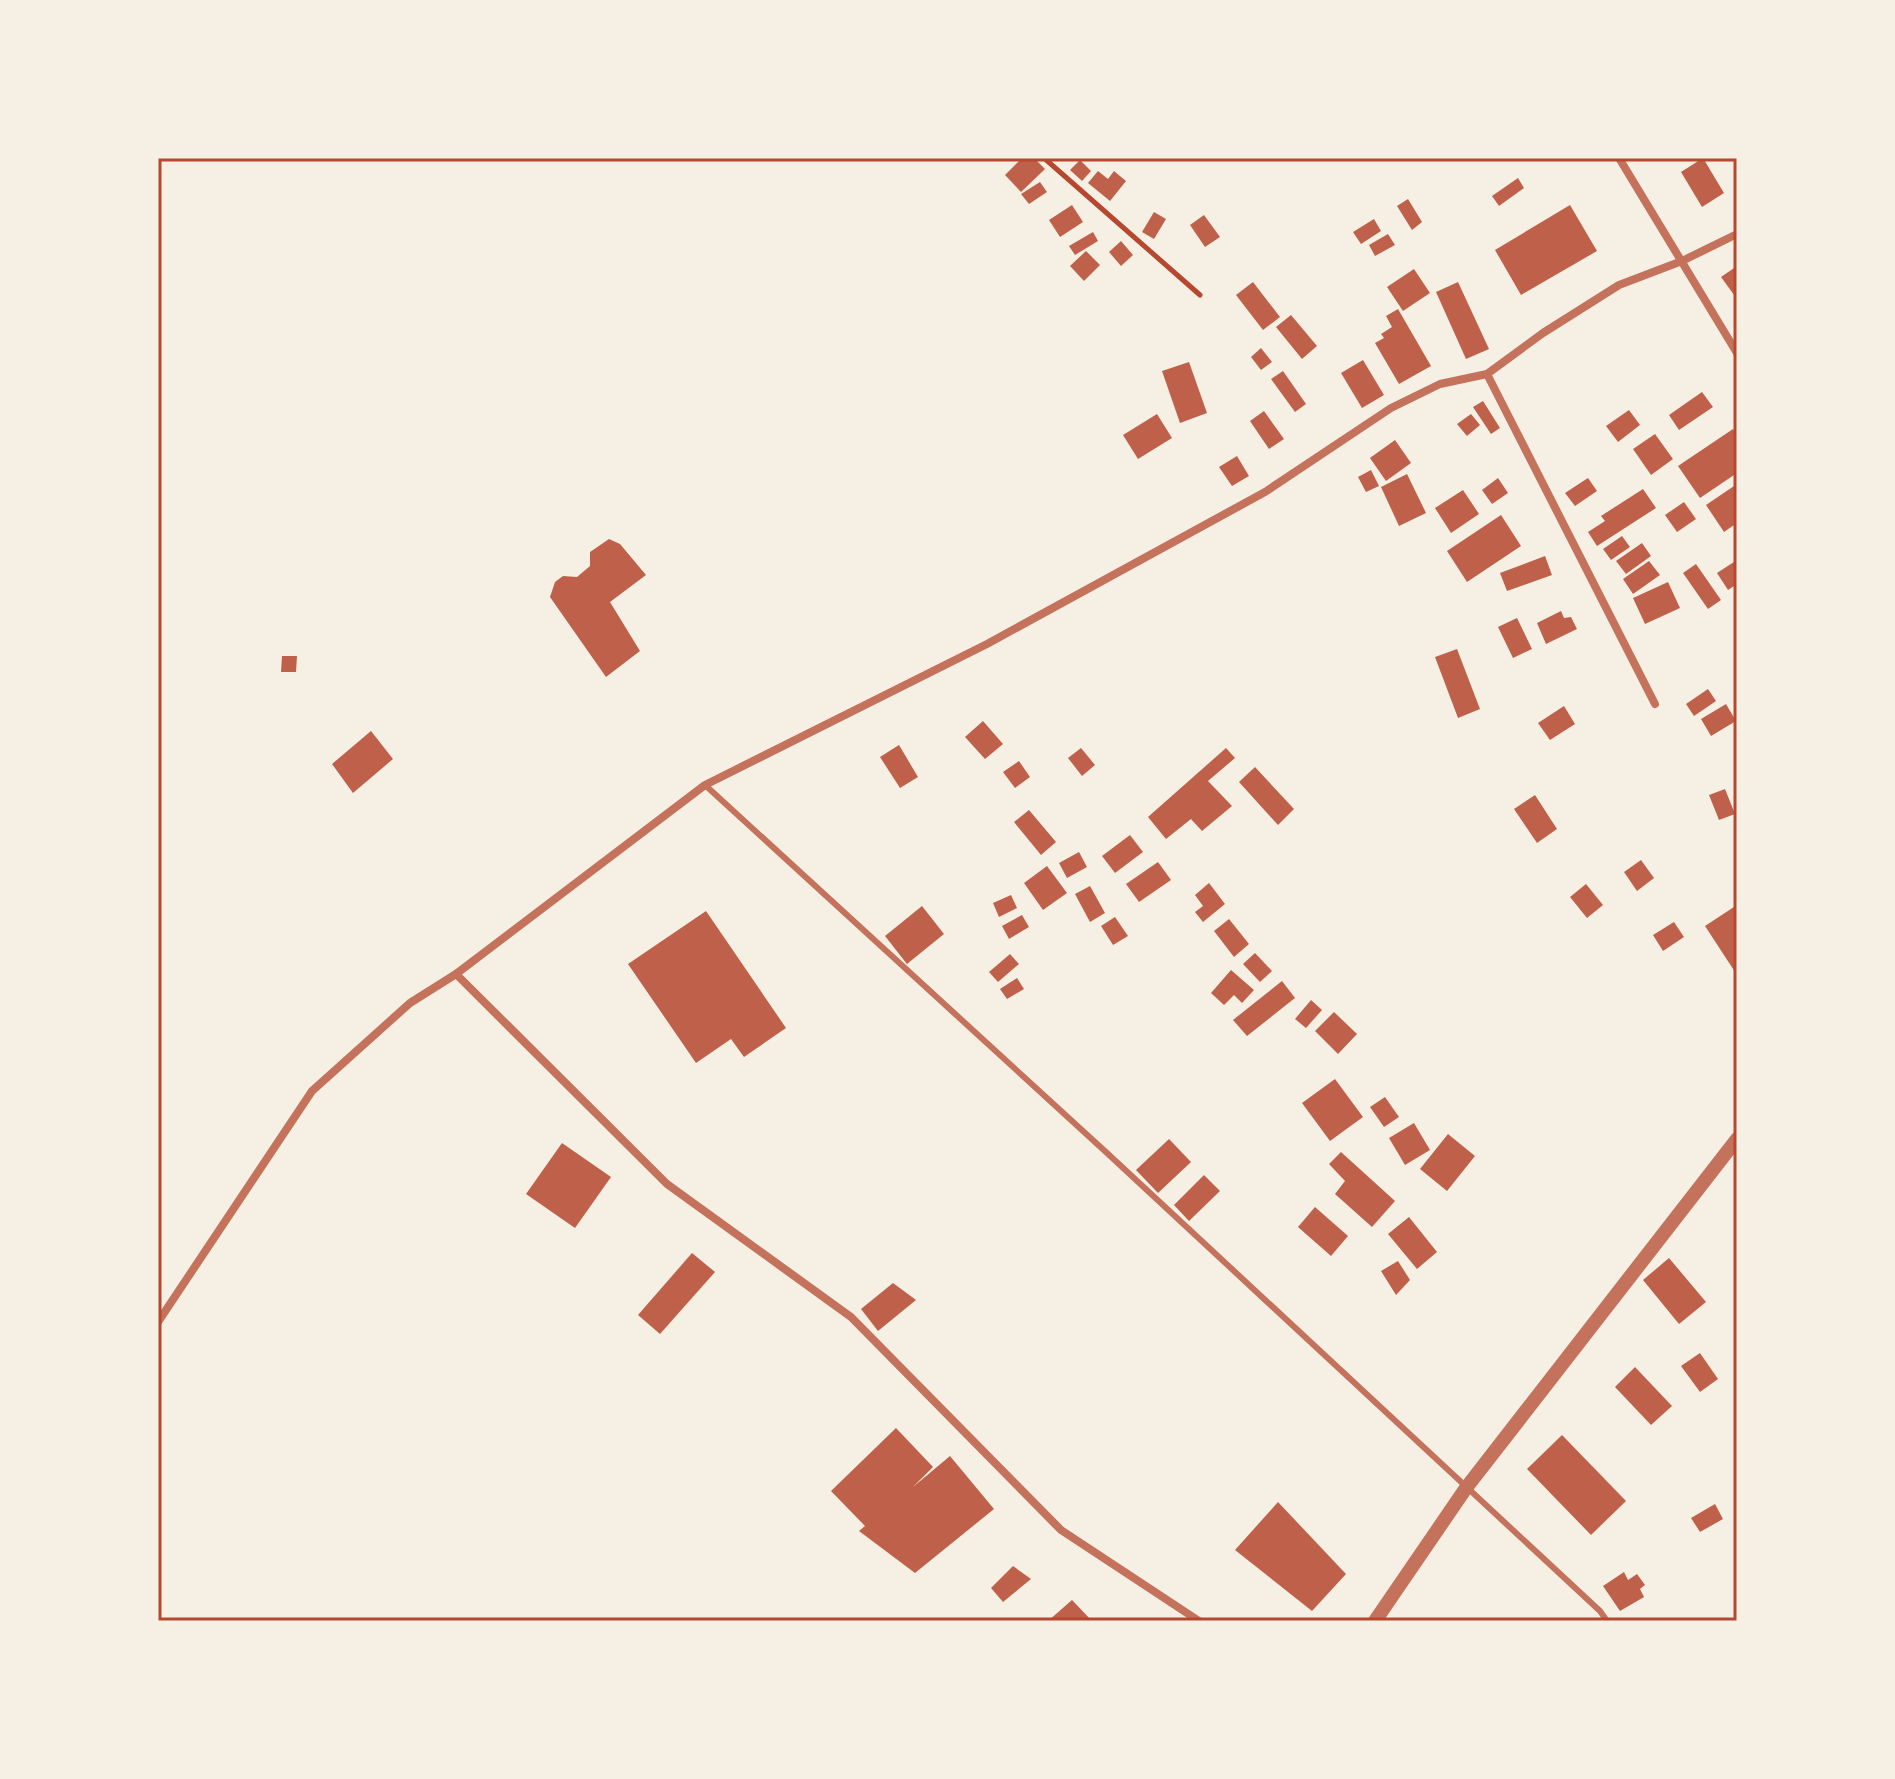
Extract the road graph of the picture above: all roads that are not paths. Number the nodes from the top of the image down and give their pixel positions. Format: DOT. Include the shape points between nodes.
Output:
graph roads {
  1 [pos="1619,158"];
  2 [pos="1737,234"];
  3 [pos="1682,261"];
  4 [pos="1737,353"];
  5 [pos="1487,374"];
  6 [pos="1655,704"];
  7 [pos="705,785"];
  8 [pos="456,974"];
  9 [pos="1737,1139"];
  10 [pos="158,1322"];
  11 [pos="1466,1488"];
  12 [pos="1199,1621"];
  13 [pos="1375,1621"];
  14 [pos="1607,1621"];
  1 -- 3 [label="street"];
  2 -- 3 [label="street"];
  3 -- 4 [label="street"];
  3 -- 5 [label="street" via="1619,285"];
  5 -- 6 [label="street"];
  5 -- 7 [label="street" via="1440,384 1391,408 1251,499 987,644"];
  7 -- 8 [label="street"];
  7 -- 11 [label="lane"];
  8 -- 10 [label="street" via="410,1003 312,1091"];
  8 -- 12 [label="street" via="667,1184 851,1317 1061,1530"];
  9 -- 11 [label="street"];
  11 -- 13 [label="street"];
  11 -- 14 [label="lane"];
}
